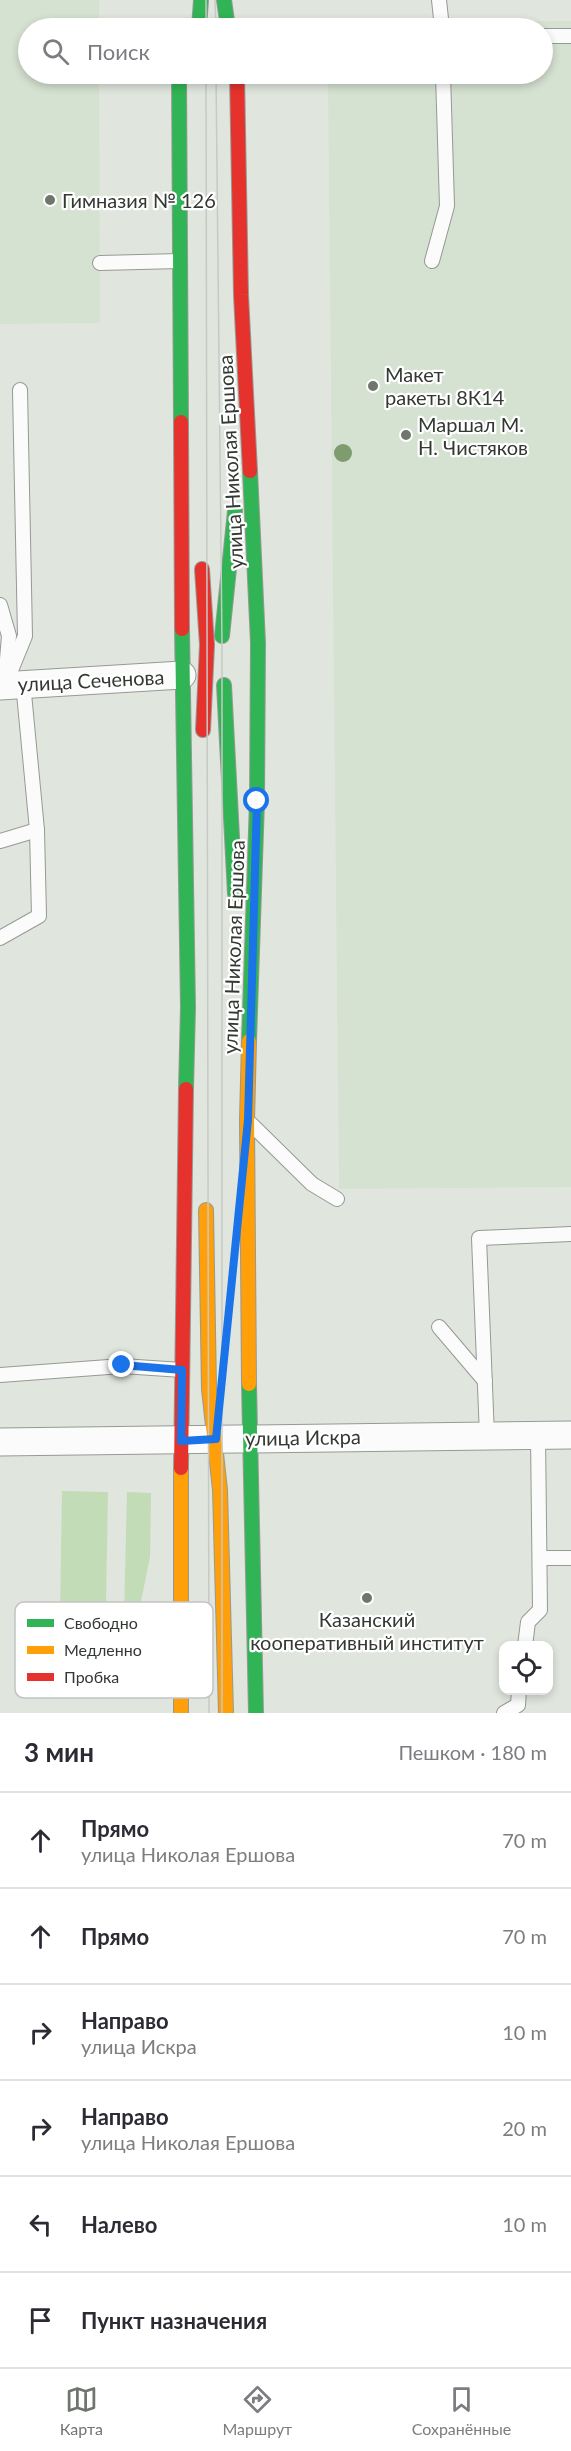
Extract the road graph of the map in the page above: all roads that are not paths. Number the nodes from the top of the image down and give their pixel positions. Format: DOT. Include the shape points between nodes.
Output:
graph roads {
  1 [pos="201,0"];
  2 [pos="224,0"];
  3 [pos="439,0"];
  4 [pos="240,9"];
  5 [pos="200,18"];
  6 [pos="227,18"];
  7 [pos="240,18"];
  8 [pos="440,18"];
  9 [pos="553,36"];
  10 [pos="571,36"];
  11 [pos="179,84"];
  12 [pos="237,84"];
  13 [pos="443,84"];
  14 [pos="193,97"];
  15 [pos="432,261"];
  16 [pos="100,263"];
  17 [pos="180,268"];
  18 [pos="20,390"];
  19 [pos="246,398"];
  20 [pos="196,489"];
  21 [pos="200,549"];
  22 [pos="0,606"];
  23 [pos="182,675"];
  24 [pos="7,684"];
  25 [pos="202,750"];
  26 [pos="199,797"];
  27 [pos="37,830"];
  28 [pos="0,841"];
  29 [pos="236,906"];
  30 [pos="0,938"];
  31 [pos="238,942"];
  32 [pos="188,1007"];
  33 [pos="200,1119"];
  34 [pos="248,1120"];
  35 [pos="206,1199"];
  36 [pos="336,1199"];
  37 [pos="571,1234"];
  38 [pos="234,1261"];
  39 [pos="439,1327"];
  40 [pos="182,1370"];
  41 [pos="0,1375"];
  42 [pos="223,1378"];
  43 [pos="485,1381"];
  44 [pos="538,1435"];
  45 [pos="571,1435"];
  46 [pos="487,1436"];
  47 [pos="250,1438"];
  48 [pos="216,1439"];
  49 [pos="181,1441"];
  50 [pos="0,1442"];
  51 [pos="207,1501"];
  52 [pos="540,1558"];
  53 [pos="571,1558"];
  54 [pos="195,1581"];
  55 [pos="181,1602"];
  56 [pos="192,1602"];
  57 [pos="526,1641"];
  58 [pos="519,1695"];
  59 [pos="226,1713"];
  60 [pos="256,1713"];
  61 [pos="504,1713"];
  1 -- 5 [label="main road"];
  2 -- 6 [label="main road"];
  3 -- 8 [label="lane"];
  4 -- 7 [label="main road"];
  9 -- 10 [label="lane"];
  11 -- 17 [label="main road"];
  12 -- 19 [label="main road, улица Николая Ершова"];
  13 -- 15 [label="lane" via="447,206"];
  14 -- 17 [label="main road"];
  16 -- 17 [label="lane"];
  17 -- 20 [label="main road"];
  17 -- 23 [label="main road"];
  18 -- 24 [label="lane" via="25,636"];
  19 -- 29 [label="main road" via="223,662"];
  19 -- 34 [label="main road, улица Николая Ершова" via="258,643"];
  21 -- 25 [label="main road" via="207,645"];
  22 -- 24 [label="lane" via="9,636"];
  23 -- 24 [label="street, улица Сеченова"];
  23 -- 32 [label="main road"];
  24 -- 27 [label="lane"];
  26 -- 32 [label="main road"];
  27 -- 28 [label="lane"];
  27 -- 30 [label="lane" via="39,916"];
  31 -- 34 [label="main road"];
  32 -- 33 [label="main road"];
  32 -- 40 [label="main road"];
  34 -- 36 [label="lane" via="312,1184"];
  34 -- 38 [label="main road"];
  34 -- 47 [label="main road, улица Николая Ершова"];
  35 -- 48 [label="main road" via="209,1389"];
  37 -- 43 [label="lane" via="479,1238"];
  39 -- 43 [label="lane"];
  40 -- 41 [label="lane" via="122,1365"];
  40 -- 49 [label="main road"];
  42 -- 48 [label="main road"];
  43 -- 46 [label="lane"];
  44 -- 45 [label="street, улица Искра"];
  44 -- 46 [label="street, улица Искра"];
  44 -- 52 [label="lane"];
  46 -- 47 [label="street, улица Искра"];
  47 -- 48 [label="street, улица Искра"];
  47 -- 60 [label="main road, улица Николая Ершова"];
  48 -- 49 [label="street, улица Искра"];
  48 -- 51 [label="main road"];
  48 -- 59 [label="main road"];
  49 -- 50 [label="street, улица Искра"];
  49 -- 55 [label="main road"];
  52 -- 53 [label="lane"];
  52 -- 57 [label="lane" via="540,1610 528,1622"];
  54 -- 56 [label="main road"];
  58 -- 61 [label="lane" via="518,1704"];
}
